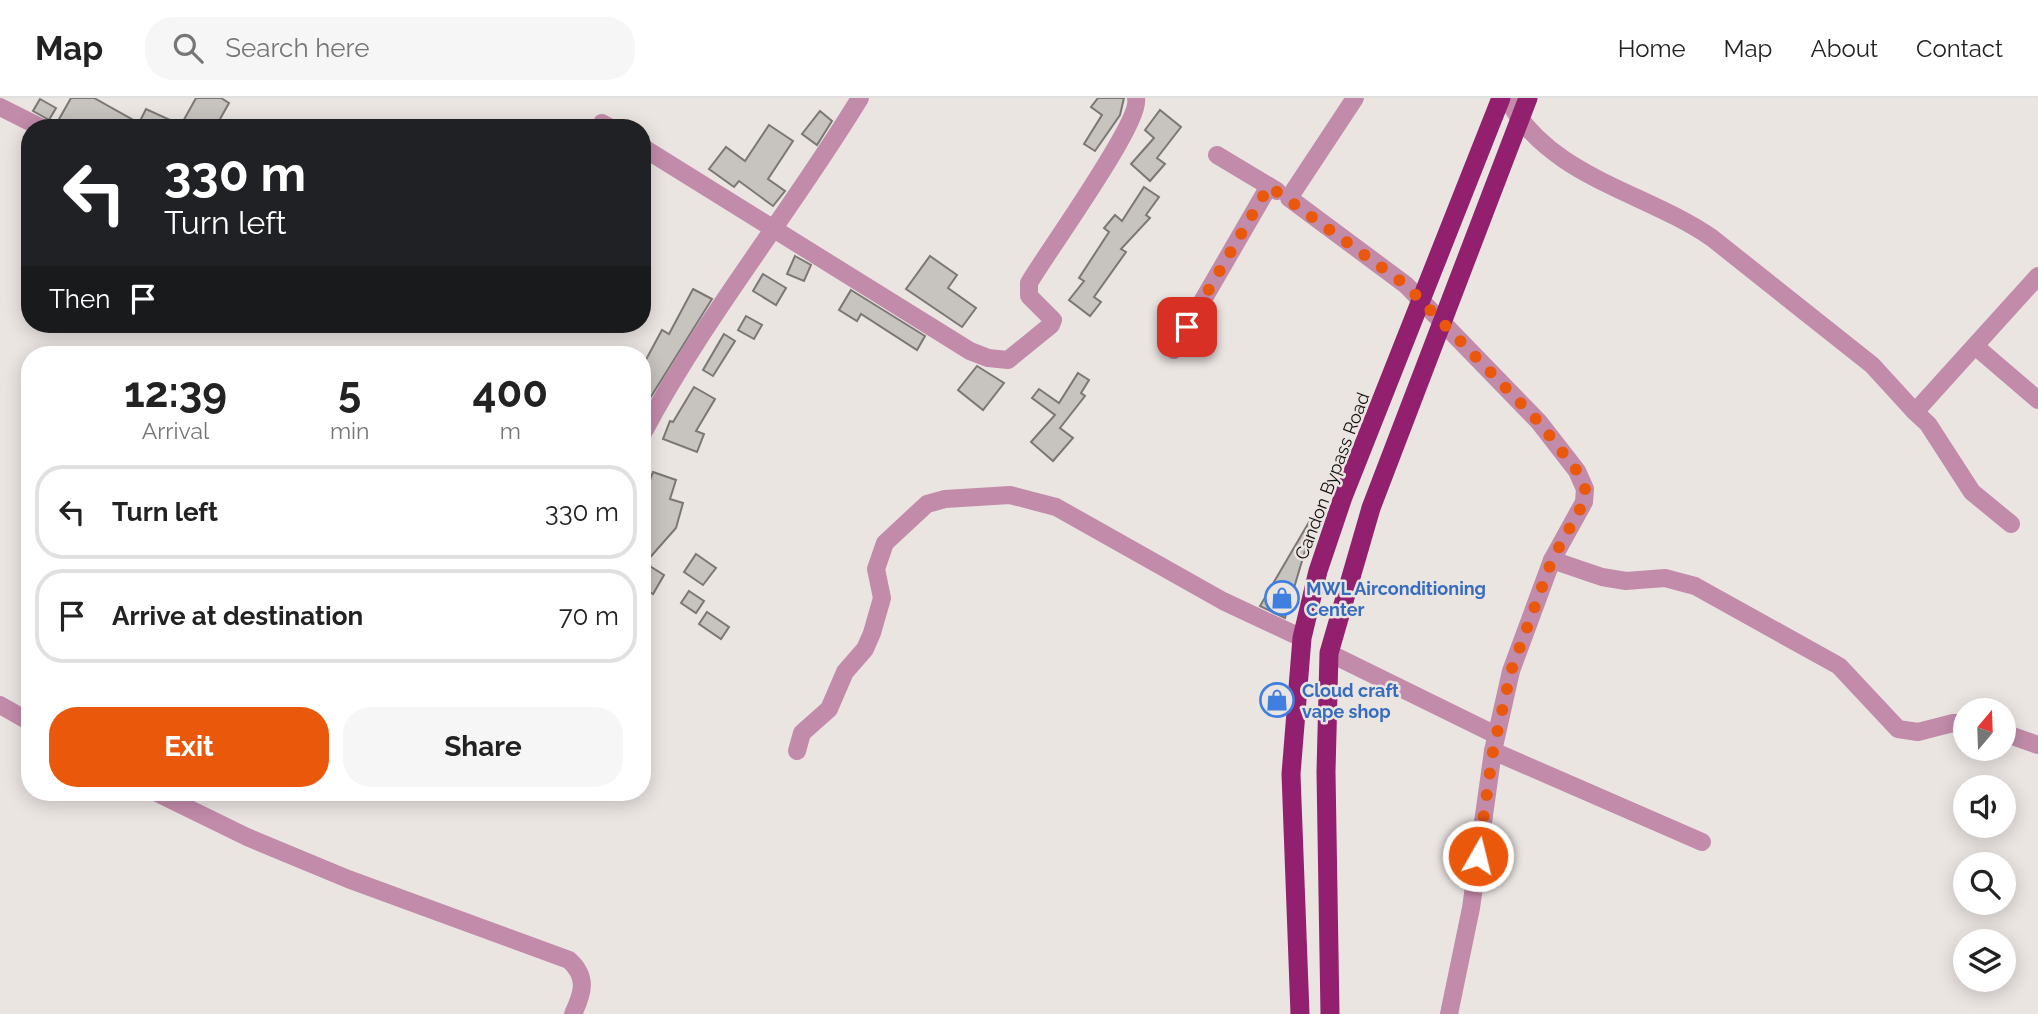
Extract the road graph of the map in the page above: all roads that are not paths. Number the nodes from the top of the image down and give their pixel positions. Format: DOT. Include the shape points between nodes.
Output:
graph roads {
  1 [pos="860,98"];
  2 [pos="1136,98"];
  3 [pos="1355,98"];
  4 [pos="1501,98"];
  5 [pos="1507,98"];
  6 [pos="1528,98"];
  7 [pos="0,107"];
  8 [pos="24,119"];
  9 [pos="1519,121"];
  10 [pos="651,152"];
  11 [pos="1217,155"];
  12 [pos="1269,186"];
  13 [pos="1289,198"];
  14 [pos="776,228"];
  15 [pos="2038,276"];
  16 [pos="1422,303"];
  17 [pos="1443,324"];
  18 [pos="1975,346"];
  19 [pos="1174,350"];
  20 [pos="2038,400"];
  21 [pos="1915,412"];
  22 [pos="651,420"];
  23 [pos="2011,524"];
  24 [pos="1552,560"];
  25 [pos="1303,638"];
  26 [pos="1329,653"];
  27 [pos="0,705"];
  28 [pos="21,717"];
  29 [pos="1953,723"];
  30 [pos="2016,737"];
  31 [pos="1495,743"];
  32 [pos="2038,745"];
  33 [pos="797,751"];
  34 [pos="173,801"];
  35 [pos="1702,842"];
  36 [pos="573,1014"];
  37 [pos="1300,1014"];
  38 [pos="1330,1014"];
  39 [pos="1449,1014"];
  1 -- 14 [label="street"];
  2 -- 14 [label="street" via="1135,114 1115,149 1029,283 1029,296 1049,313 1051,325 1008,360 970,351"];
  3 -- 13 [label="street"];
  4 -- 16 [label="highway, Candon Bypass Road"];
  5 -- 9 [label="street"];
  6 -- 9 [label="highway"];
  7 -- 8 [label="street"];
  9 -- 17 [label="highway"];
  9 -- 21 [label="street" via="1548,149 1582,172 1686,220 1712,238 1872,365"];
  10 -- 14 [label="street"];
  11 -- 12 [label="street"];
  12 -- 13 [label="street"];
  12 -- 19 [label="street"];
  13 -- 16 [label="street" via="1406,285"];
  14 -- 22 [label="street" via="739,275"];
  15 -- 18 [label="street"];
  16 -- 17 [label="street"];
  16 -- 25 [label="highway, Candon Bypass Road" via="1343,497 1318,571"];
  17 -- 24 [label="street" via="1539,422 1582,480 1584,502"];
  17 -- 26 [label="highway" via="1371,508"];
  18 -- 20 [label="street"];
  18 -- 21 [label="street"];
  21 -- 23 [label="street" via="1928,424 1972,492"];
  24 -- 29 [label="street" via="1602,577 1626,581 1665,578 1695,586 1839,666 1898,729 1918,732"];
  24 -- 31 [label="street" via="1511,671"];
  25 -- 33 [label="street" via="1223,601 1056,507 1010,495 945,499 927,504 885,543 876,569 882,598 872,634 845,673 829,709 802,733"];
  25 -- 37 [label="highway, Candon Bypass Road" via="1292,774"];
  26 -- 31 [label="street"];
  26 -- 38 [label="highway"];
  27 -- 28 [label="street"];
  30 -- 32 [label="street"];
  31 -- 35 [label="street"];
  31 -- 39 [label="street" via="1471,908"];
  34 -- 36 [label="street" via="348,879 569,960 578,968 583,984"];
}
